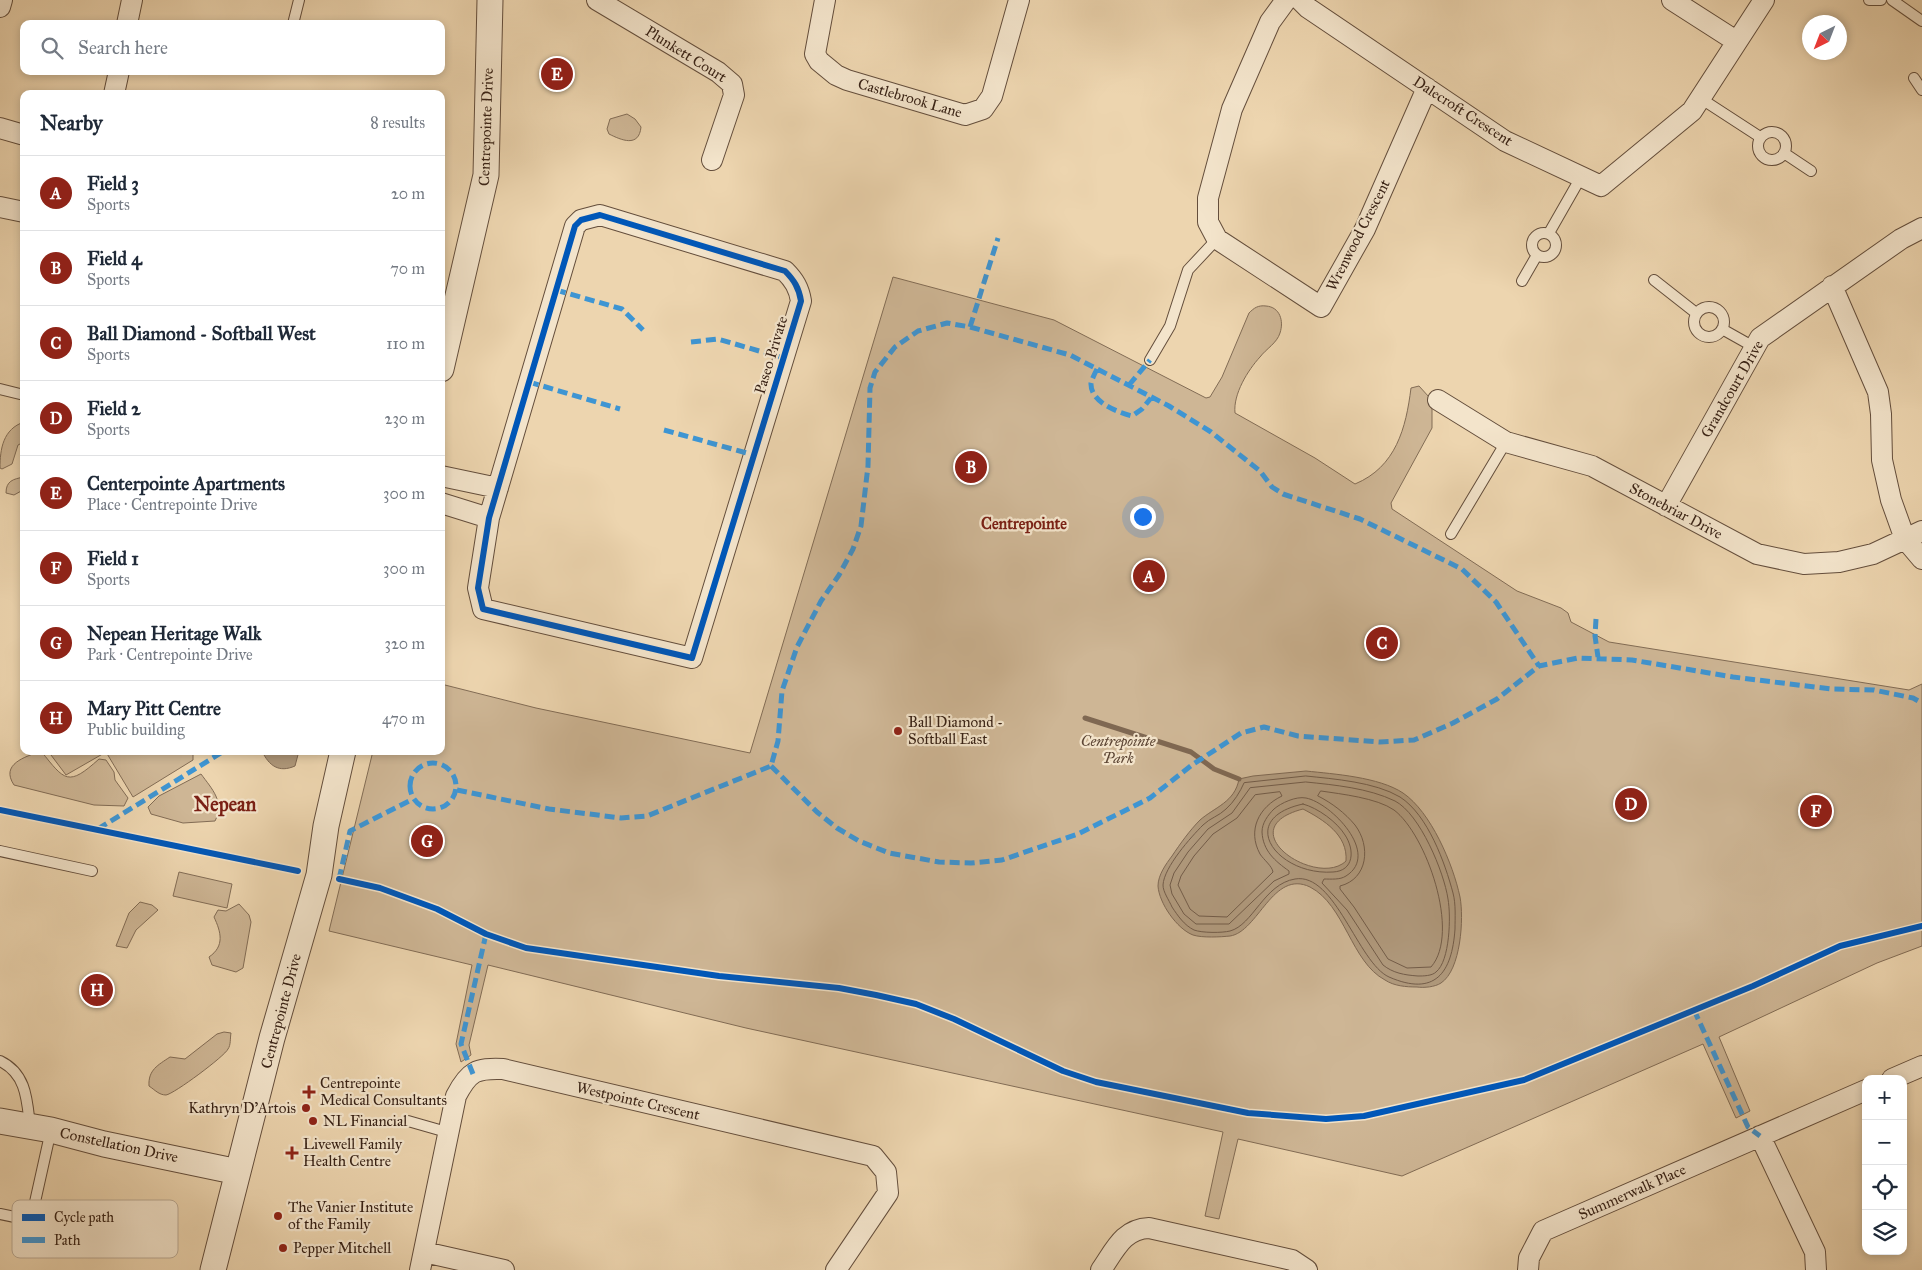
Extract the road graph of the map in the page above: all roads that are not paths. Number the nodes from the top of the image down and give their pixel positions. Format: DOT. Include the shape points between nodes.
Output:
graph roads {
  1 [pos="2,0"];
  2 [pos="132,0"];
  3 [pos="299,0"];
  4 [pos="490,0"];
  5 [pos="597,0"];
  6 [pos="825,0"];
  7 [pos="1019,0"];
  8 [pos="1286,0"];
  9 [pos="1300,0"];
  10 [pos="1672,0"];
  11 [pos="1764,0"];
  12 [pos="1870,0"];
  13 [pos="1881,0"];
  14 [pos="1892,0"];
  15 [pos="0,7"];
  16 [pos="128,20"];
  17 [pos="294,20"];
  18 [pos="1922,21"];
  19 [pos="1736,41"];
  20 [pos="118,75"];
  21 [pos="1914,78"];
  22 [pos="1427,88"];
  23 [pos="115,90"];
  24 [pos="1922,90"];
  25 [pos="1700,98"];
  26 [pos="0,128"];
  27 [pos="20,134"];
  28 [pos="1760,137"];
  29 [pos="1784,153"];
  30 [pos="712,160"];
  31 [pos="1810,171"];
  32 [pos="1581,177"];
  33 [pos="0,207"];
  34 [pos="20,211"];
  35 [pos="1922,228"];
  36 [pos="1549,233"];
  37 [pos="1218,239"];
  38 [pos="1537,255"];
  39 [pos="1654,280"];
  40 [pos="1522,281"];
  41 [pos="1832,286"];
  42 [pos="1696,312"];
  43 [pos="1722,330"];
  44 [pos="1754,348"];
  45 [pos="445,352"];
  46 [pos="1150,360"];
  47 [pos="0,389"];
  48 [pos="20,394"];
  49 [pos="1438,400"];
  50 [pos="1506,442"];
  51 [pos="445,477"];
  52 [pos="498,488"];
  53 [pos="445,504"];
  54 [pos="1666,506"];
  55 [pos="489,518"];
  56 [pos="1451,534"];
  57 [pos="1913,535"];
  58 [pos="1922,559"];
  59 [pos="342,755"];
  60 [pos="0,851"];
  61 [pos="92,871"];
  62 [pos="0,1061"];
  63 [pos="1922,1066"];
  64 [pos="1901,1075"];
  65 [pos="1862,1092"];
  66 [pos="0,1122"];
  67 [pos="408,1122"];
  68 [pos="41,1128"];
  69 [pos="450,1133"];
  70 [pos="1760,1136"];
  71 [pos="238,1172"];
  72 [pos="33,1200"];
  73 [pos="422,1261"];
  74 [pos="213,1270"];
  75 [pos="504,1270"];
  76 [pos="836,1270"];
  77 [pos="1101,1270"];
  78 [pos="1307,1270"];
  79 [pos="1528,1270"];
  80 [pos="1816,1270"];
  1 -- 15 [label="street"];
  2 -- 16 [label="street"];
  3 -- 17 [label="lane"];
  4 -- 45 [label="street, Centrepointe Drive" via="486,176"];
  5 -- 30 [label="street, Plunkett Court" via="718,72 732,84 734,94"];
  6 -- 7 [label="street, Castlebrook Lane" via="815,54 836,75 965,115 983,109 992,96"];
  8 -- 37 [label="street" via="1270,22 1232,109 1208,198 1208,222"];
  9 -- 22 [label="street, Dalecroft Crescent"];
  10 -- 19 [label="street"];
  11 -- 19 [label="street, Dalecroft Crescent"];
  12 -- 13 [label="lane"];
  14 -- 18 [label="lane"];
  19 -- 25 [label="street, Dalecroft Crescent"];
  20 -- 23 [label="street"];
  21 -- 24 [label="lane"];
  22 -- 32 [label="street, Dalecroft Crescent" via="1505,141"];
  22 -- 37 [label="street, Wrenwood Crescent" via="1364,229 1321,307"];
  25 -- 28 [label="lane"];
  25 -- 32 [label="street, Dalecroft Crescent" via="1692,111 1602,186"];
  26 -- 27 [label="street"];
  28 -- 29 [label="lane" via="1768,132 1777,132 1786,144"];
  28 -- 29 [label="lane" via="1757,146 1764,158 1777,159"];
  29 -- 31 [label="lane"];
  32 -- 36 [label="lane"];
  33 -- 34 [label="street"];
  35 -- 41 [label="street, Grandcourt Drive"];
  36 -- 38 [label="lane" via="1534,237 1532,249"];
  36 -- 38 [label="lane" via="1557,243 1555,251 1549,256"];
  37 -- 46 [label="lane" via="1188,270 1170,326"];
  38 -- 40 [label="lane"];
  39 -- 42 [label="lane"];
  41 -- 44 [label="street, Grandcourt Drive" via="1760,338"];
  41 -- 57 [label="street" via="1878,392 1882,460 1891,500"];
  42 -- 43 [label="lane" via="1710,307 1719,311 1724,320"];
  42 -- 43 [label="lane" via="1694,327 1700,335 1715,336"];
  43 -- 44 [label="lane"];
  44 -- 54 [label="street, Grandcourt Drive"];
  47 -- 48 [label="lane"];
  49 -- 50 [label="street, Stonebriar Drive"];
  50 -- 54 [label="street, Stonebriar Drive" via="1592,466"];
  50 -- 56 [label="lane"];
  51 -- 52 [label="street"];
  52 -- 55 [label="street, Paseo Private"];
  52 -- 55 [label="street, Paseo Private" via="575,226 581,220 600,215 784,271 792,278 801,301 692,658 483,609 478,588"];
  53 -- 55 [label="street"];
  54 -- 57 [label="street, Stonebriar Drive" via="1757,554 1804,564 1839,562 1873,554"];
  57 -- 58 [label="street"];
  59 -- 71 [label="street, Centrepointe Drive" via="318,875"];
  60 -- 61 [label="lane"];
  62 -- 68 [label="lane" via="12,1069 25,1087"];
  63 -- 64 [label="street"];
  65 -- 70 [label="street, Summerwalk Place"];
  66 -- 68 [label="street, Constellation Drive"];
  67 -- 69 [label="lane"];
  68 -- 71 [label="street, Constellation Drive"];
  68 -- 72 [label="lane"];
  69 -- 73 [label="street, Westpointe Crescent"];
  69 -- 76 [label="street, Westpointe Crescent" via="456,1096 466,1078 484,1068 503,1069 873,1156 886,1172 888,1193"];
  70 -- 79 [label="street, Summerwalk Place" via="1543,1232 1529,1258"];
  70 -- 80 [label="street" via="1816,1252"];
  71 -- 74 [label="street, Centrepointe Drive"];
  73 -- 75 [label="street"];
  77 -- 78 [label="street" via="1124,1238 1136,1228 1149,1228 1292,1260"];
}
